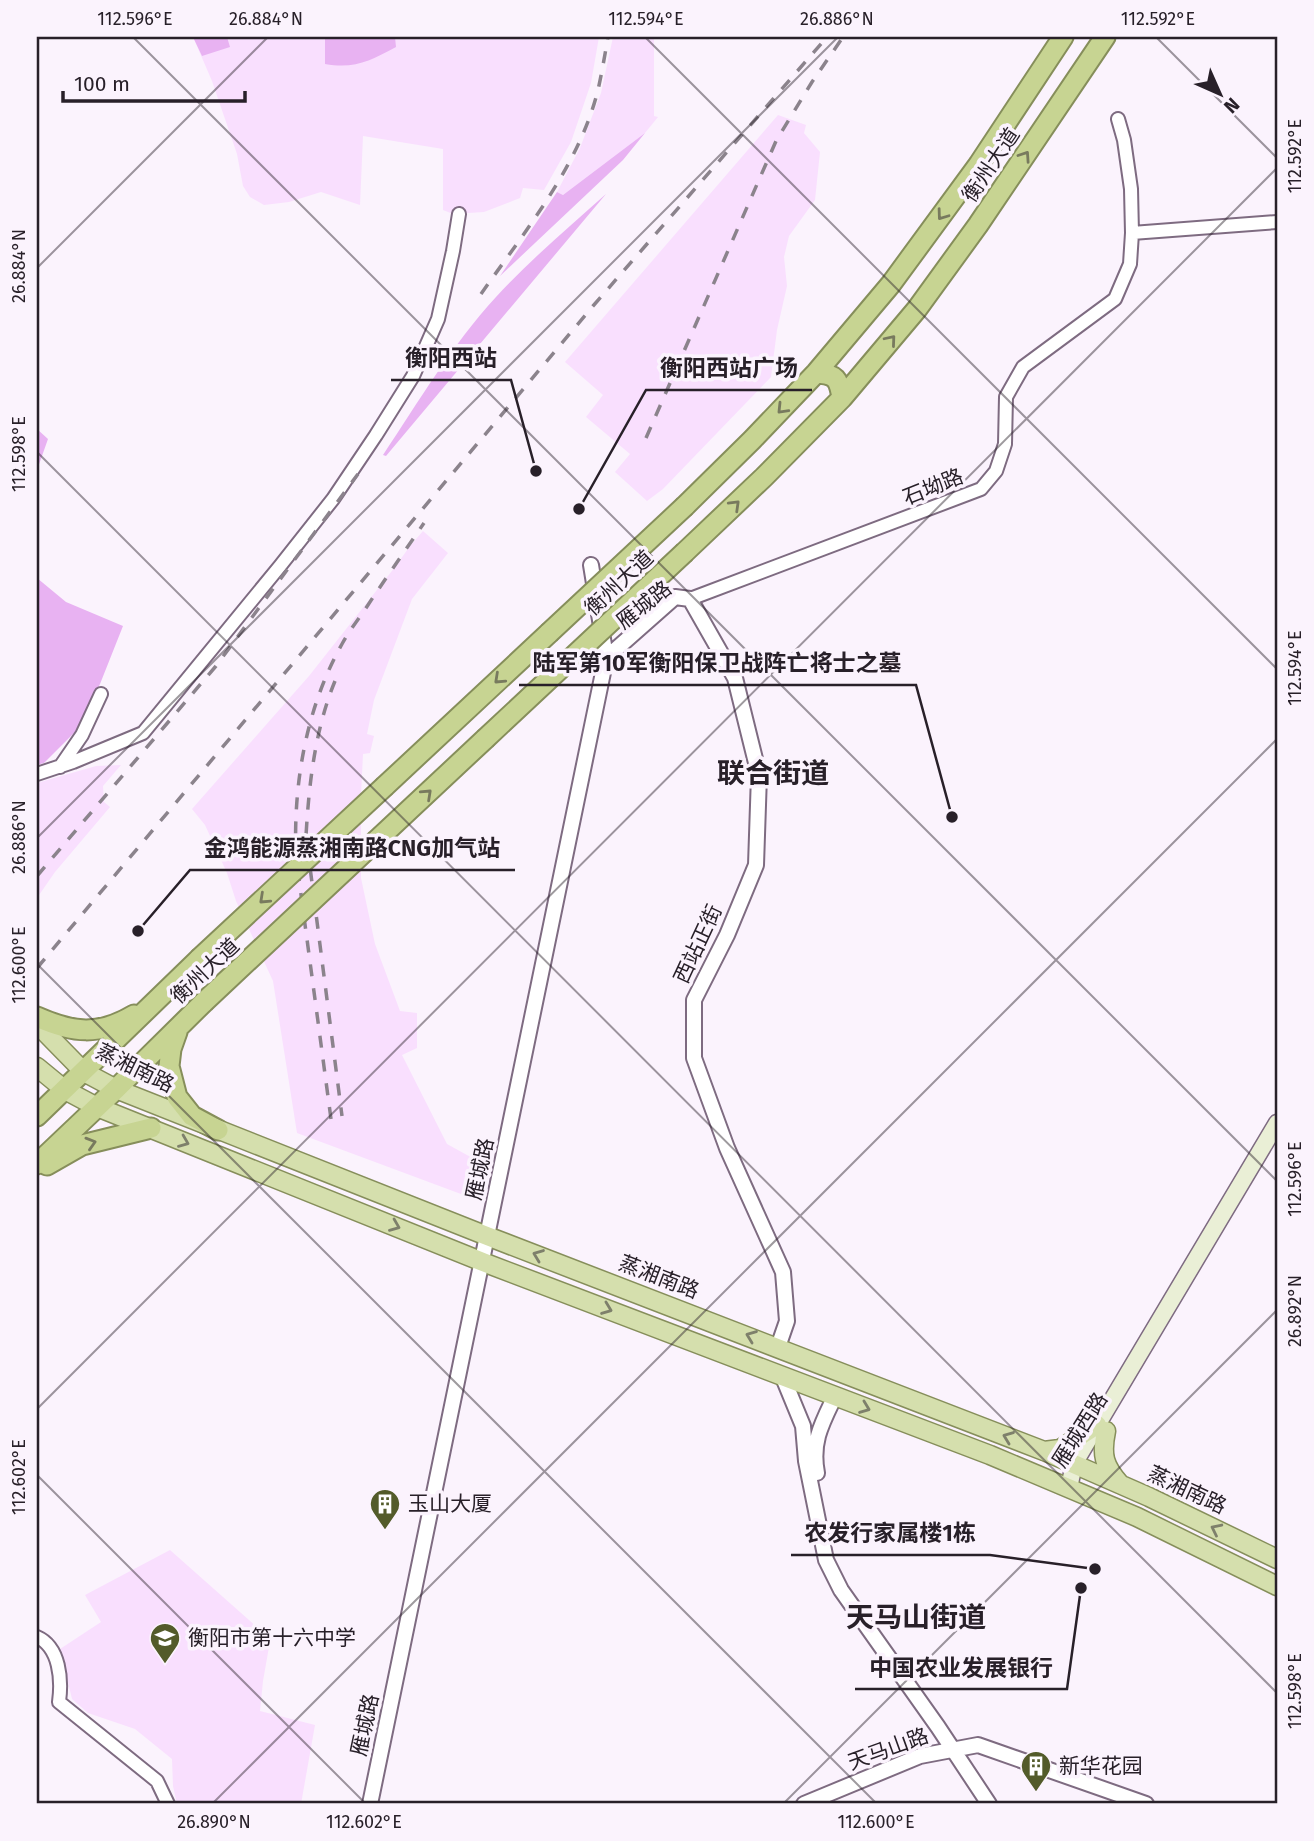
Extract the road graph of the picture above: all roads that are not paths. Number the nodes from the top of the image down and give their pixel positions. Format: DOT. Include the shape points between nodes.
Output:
graph roads {
  1 [pos="1063,37"];
  2 [pos="1105,37"];
  3 [pos="1118,120"];
  4 [pos="459,214"];
  5 [pos="1277,222"];
  6 [pos="1132,233"];
  7 [pos="891,284"];
  8 [pos="917,309"];
  9 [pos="816,373"];
  10 [pos="842,398"];
  11 [pos="591,565"];
  12 [pos="690,599"];
  13 [pos="610,657"];
  14 [pos="101,694"];
  15 [pos="60,767"];
  16 [pos="37,774"];
  17 [pos="153,1004"];
  18 [pos="37,1017"];
  19 [pos="37,1024"];
  20 [pos="179,1027"];
  21 [pos="37,1067"];
  22 [pos="84,1072"];
  23 [pos="116,1089"];
  24 [pos="65,1090"];
  25 [pos="97,1107"];
  26 [pos="38,1114"];
  27 [pos="1277,1123"];
  28 [pos="151,1128"];
  29 [pos="218,1130"];
  30 [pos="1277,1140"];
  31 [pos="37,1164"];
  32 [pos="37,1170"];
  33 [pos="490,1237"];
  34 [pos="485,1263"];
  35 [pos="778,1347"];
  36 [pos="782,1375"];
  37 [pos="835,1396"];
  38 [pos="1101,1428"];
  39 [pos="1044,1451"];
  40 [pos="1079,1466"];
  41 [pos="1120,1484"];
  42 [pos="1069,1488"];
  43 [pos="1277,1559"];
  44 [pos="1277,1586"];
  45 [pos="37,1637"];
  46 [pos="959,1752"];
  47 [pos="168,1804"];
  48 [pos="370,1804"];
  49 [pos="378,1804"];
  50 [pos="804,1804"];
  51 [pos="821,1804"];
  52 [pos="989,1804"];
  53 [pos="997,1804"];
  54 [pos="1128,1804"];
  55 [pos="1146,1804"];
  1 -- 7 [label="highway, 衡州大道, one-way" via="979,164"];
  8 -- 2 [label="highway, 衡州大道, one-way"];
  3 -- 6 [label="street, 石坳路" via="1131,189"];
  4 -- 15 [label="street" via="438,319 413,376 333,499 143,733"];
  5 -- 6 [label="street"];
  6 -- 12 [label="street, 石坳路" via="1130,264 1115,299 1023,367 1006,397 1005,444 996,471 981,489"];
  7 -- 8 [label="highway" via="886,296 891,310 905,313"];
  7 -- 9 [label="highway, 衡州大道"];
  10 -- 8 [label="highway, 衡州大道, one-way"];
  9 -- 10 [label="highway" via="836,378"];
  9 -- 17 [label="highway, 衡州大道, one-way, bridge" via="685,506"];
  20 -- 10 [label="highway, 衡州大道, one-way, bridge" via="685,552"];
  11 -- 13 [label="street"];
  12 -- 13 [label="street, 雁城路" via="676,601"];
  12 -- 35 [label="street, 西站正街" via="735,678 759,775 756,865 694,1000 694,1058 727,1148 783,1272 788,1321"];
  13 -- 33 [label="street, 雁城路"];
  14 -- 15 [label="street" via="82,735"];
  15 -- 16 [label="street"];
  17 -- 18 [label="highway" via="100,1030 78,1031"];
  17 -- 22 [label="highway, 衡州大道"];
  19 -- 22 [label="main road, 蒸湘南路"];
  20 -- 23 [label="highway, 衡州大道"];
  20 -- 29 [label="highway" via="169,1066 177,1097 192,1116"];
  21 -- 24 [label="main road"];
  22 -- 23 [label="main road, 蒸湘南路"];
  22 -- 24 [label="highway, 衡州大道"];
  23 -- 25 [label="highway, 衡州大道"];
  23 -- 29 [label="main road, 蒸湘南路"];
  24 -- 25 [label="main road"];
  24 -- 26 [label="highway, 衡州大道"];
  25 -- 28 [label="main road"];
  25 -- 31 [label="highway, 衡州大道"];
  27 -- 38 [label="main road, 雁城西路"];
  32 -- 28 [label="highway, one-way" via="82,1145"];
  28 -- 34 [label="main road, one-way"];
  29 -- 33 [label="main road, 蒸湘南路"];
  30 -- 38 [label="main road, 雁城西路"];
  33 -- 34 [label="street, 雁城路"];
  35 -- 33 [label="main road, 蒸湘南路, one-way"];
  34 -- 36 [label="main road, one-way"];
  34 -- 48 [label="street, 雁城路"];
  34 -- 49 [label="street, 雁城路"];
  39 -- 35 [label="main road, 蒸湘南路, one-way"];
  36 -- 37 [label="main road"];
  36 -- 46 [label="street" via="803,1426 826,1560 841,1590"];
  37 -- 42 [label="main road, one-way"];
  37 -- 46 [label="street" via="818,1430 814,1460 833,1559"];
  38 -- 39 [label="main road"];
  38 -- 40 [label="main road, 雁城西路"];
  38 -- 41 [label="main road" via="1104,1461"];
  39 -- 40 [label="main road, 蒸湘南路"];
  40 -- 41 [label="main road, 蒸湘南路"];
  40 -- 42 [label="main road, 雁城西路"];
  43 -- 41 [label="main road, 蒸湘南路, one-way"];
  42 -- 44 [label="main road"];
  45 -- 47 [label="street" via="44,1640 58,1663 59,1702 157,1781"];
  46 -- 50 [label="street, 天马山路" via="920,1756"];
  46 -- 51 [label="street, 天马山路"];
  46 -- 52 [label="street"];
  46 -- 53 [label="street"];
  46 -- 54 [label="street, 天马山路" via="1021,1765"];
  46 -- 55 [label="street, 天马山路" via="978,1745"];
}
